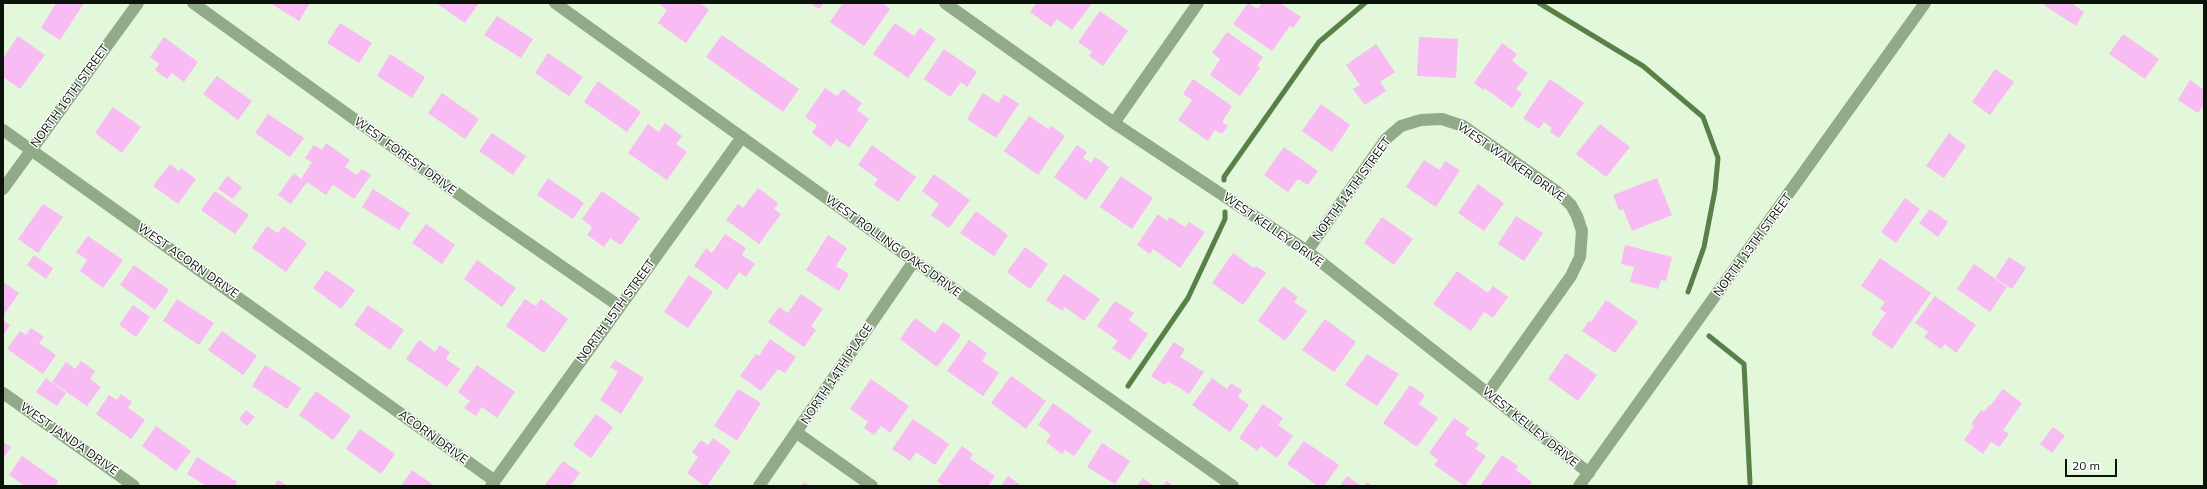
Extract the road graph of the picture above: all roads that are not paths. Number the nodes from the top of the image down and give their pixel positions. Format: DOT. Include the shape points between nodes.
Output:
graph roads {
  1 [pos="138,3"];
  2 [pos="193,3"];
  3 [pos="555,3"];
  4 [pos="945,3"];
  5 [pos="1198,3"];
  6 [pos="1925,3"];
  7 [pos="1421,120"];
  8 [pos="1114,123"];
  9 [pos="3,130"];
  10 [pos="742,137"];
  11 [pos="31,150"];
  12 [pos="3,189"];
  13 [pos="1307,251"];
  14 [pos="914,262"];
  15 [pos="619,306"];
  16 [pos="372,392"];
  17 [pos="3,393"];
  18 [pos="1488,393"];
  19 [pos="797,433"];
  20 [pos="1589,473"];
  21 [pos="493,483"];
  22 [pos="134,486"];
  23 [pos="759,486"];
  24 [pos="872,486"];
  25 [pos="1234,486"];
  26 [pos="1579,486"];
  1 -- 11 [label="street, NORTH 16TH STREET"];
  2 -- 15 [label="street, WEST FOREST DRIVE"];
  3 -- 10 [label="street, WEST ROLLING OAKS DRIVE"];
  4 -- 8 [label="street, WEST KELLEY DRIVE"];
  5 -- 8 [label="street"];
  6 -- 20 [label="street, NORTH 13TH STREET"];
  7 -- 13 [label="street, NORTH 14TH STREET" via="1401,126 1390,135"];
  7 -- 18 [label="street, WEST WALKER DRIVE" via="1453,121 1479,137 1564,198 1577,216 1582,231 1582,250 1571,276"];
  8 -- 13 [label="street, WEST KELLEY DRIVE"];
  9 -- 11 [label="street, WEST ACORN DRIVE"];
  10 -- 14 [label="street, WEST ROLLING OAKS DRIVE"];
  10 -- 15 [label="street, NORTH 15TH STREET"];
  11 -- 12 [label="street, NORTH 16TH STREET"];
  11 -- 16 [label="street, WEST ACORN DRIVE"];
  13 -- 18 [label="street, WEST KELLEY DRIVE"];
  14 -- 19 [label="street, NORTH 14TH PLACE"];
  14 -- 25 [label="street, WEST ROLLING OAKS DRIVE"];
  15 -- 21 [label="street, NORTH 15TH STREET"];
  16 -- 21 [label="street, ACORN DRIVE"];
  17 -- 22 [label="street, WEST JANDA DRIVE"];
  18 -- 20 [label="street, WEST KELLEY DRIVE"];
  19 -- 23 [label="street, NORTH 14TH PLACE"];
  19 -- 24 [label="street"];
  20 -- 26 [label="street, NORTH 13TH STREET"];
}
